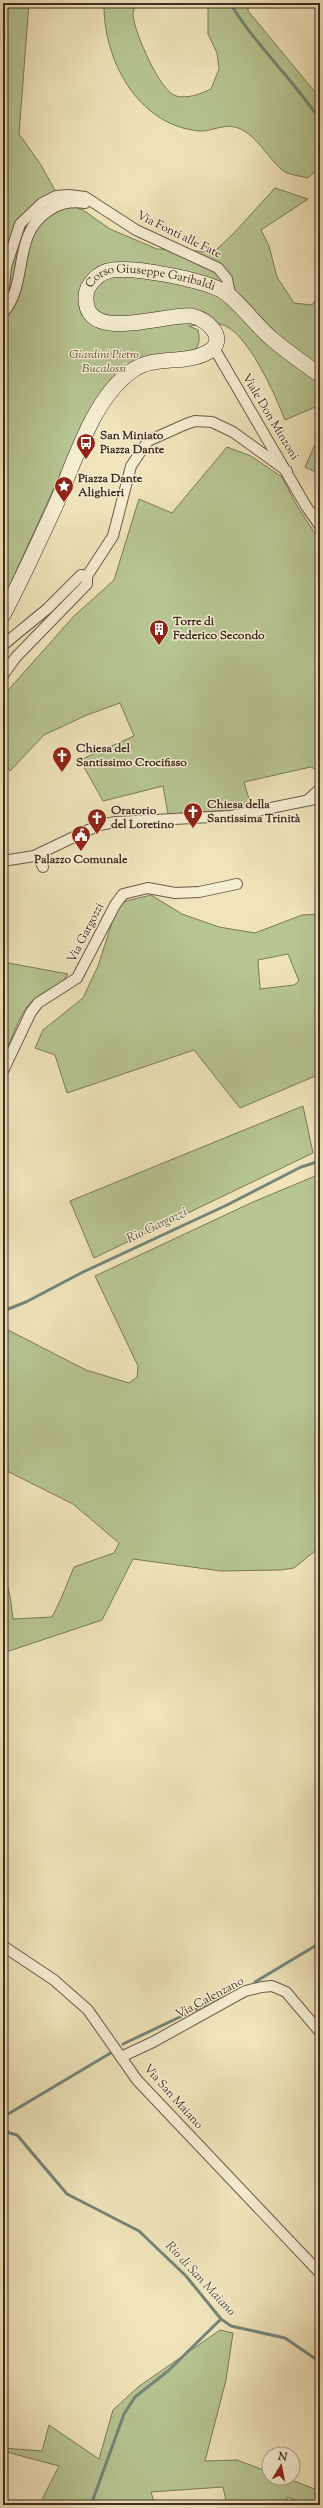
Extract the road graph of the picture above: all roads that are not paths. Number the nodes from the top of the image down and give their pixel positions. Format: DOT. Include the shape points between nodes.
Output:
graph roads {
  1 [pos="94,204"];
  2 [pos="3,297"];
  3 [pos="231,299"];
  4 [pos="3,313"];
  5 [pos="214,348"];
  6 [pos="320,375"];
  7 [pos="287,471"];
  8 [pos="320,526"];
  9 [pos="87,576"];
  10 [pos="3,615"];
  11 [pos="3,645"];
  12 [pos="3,675"];
  13 [pos="320,789"];
  14 [pos="320,798"];
  15 [pos="306,801"];
  16 [pos="38,855"];
  17 [pos="3,861"];
  18 [pos="43,867"];
  19 [pos="237,884"];
  20 [pos="3,1071"];
  21 [pos="3,1946"];
  22 [pos="320,2032"];
  23 [pos="121,2057"];
  24 [pos="320,2273"];
  1 -- 2 [label="street, Via Fonti alle Fate" via="85,197 56,196 42,203 30,214 16,232 6,267"];
  1 -- 3 [label="street, Via Fonti alle Fate" via="136,230 218,268 227,279"];
  1 -- 4 [label="street" via="65,202 40,216 31,228 25,243 15,293"];
  3 -- 5 [label="main road, Corso Giuseppe Garibaldi" via="222,290 135,270 110,270 93,280 86,291 88,312 99,321 122,324 190,316 202,319 212,327 217,336"];
  3 -- 6 [label="main road, Corso Giuseppe Garibaldi" via="270,338"];
  5 -- 7 [label="street, Viale Don Minzoni"];
  5 -- 10 [label="main road" via="193,357 139,366 109,393 94,417 53,512"];
  7 -- 8 [label="street"];
  7 -- 9 [label="street, Viale Don Minzoni" via="233,432 212,422 195,421 148,441 131,466 112,536"];
  9 -- 11 [label="street" via="81,576"];
  9 -- 12 [label="street, Viale Don Minzoni" via="89,581 84,589 16,657"];
  13 -- 15 [label="street"];
  14 -- 15 [label="street"];
  15 -- 16 [label="street" via="231,816 99,825"];
  16 -- 17 [label="street"];
  16 -- 18 [label="street"];
  19 -- 20 [label="street, Via Gargozzi" via="199,892 175,893 148,888 124,894 115,905 77,978 38,1003 30,1012"];
  21 -- 23 [label="street, Via San Maiano" via="54,1980 88,2010"];
  22 -- 23 [label="street, Via Calenzano" via="286,1992 272,1986 262,1987 245,1992"];
  23 -- 24 [label="street, Via San Maiano" via="137,2080"];
}
